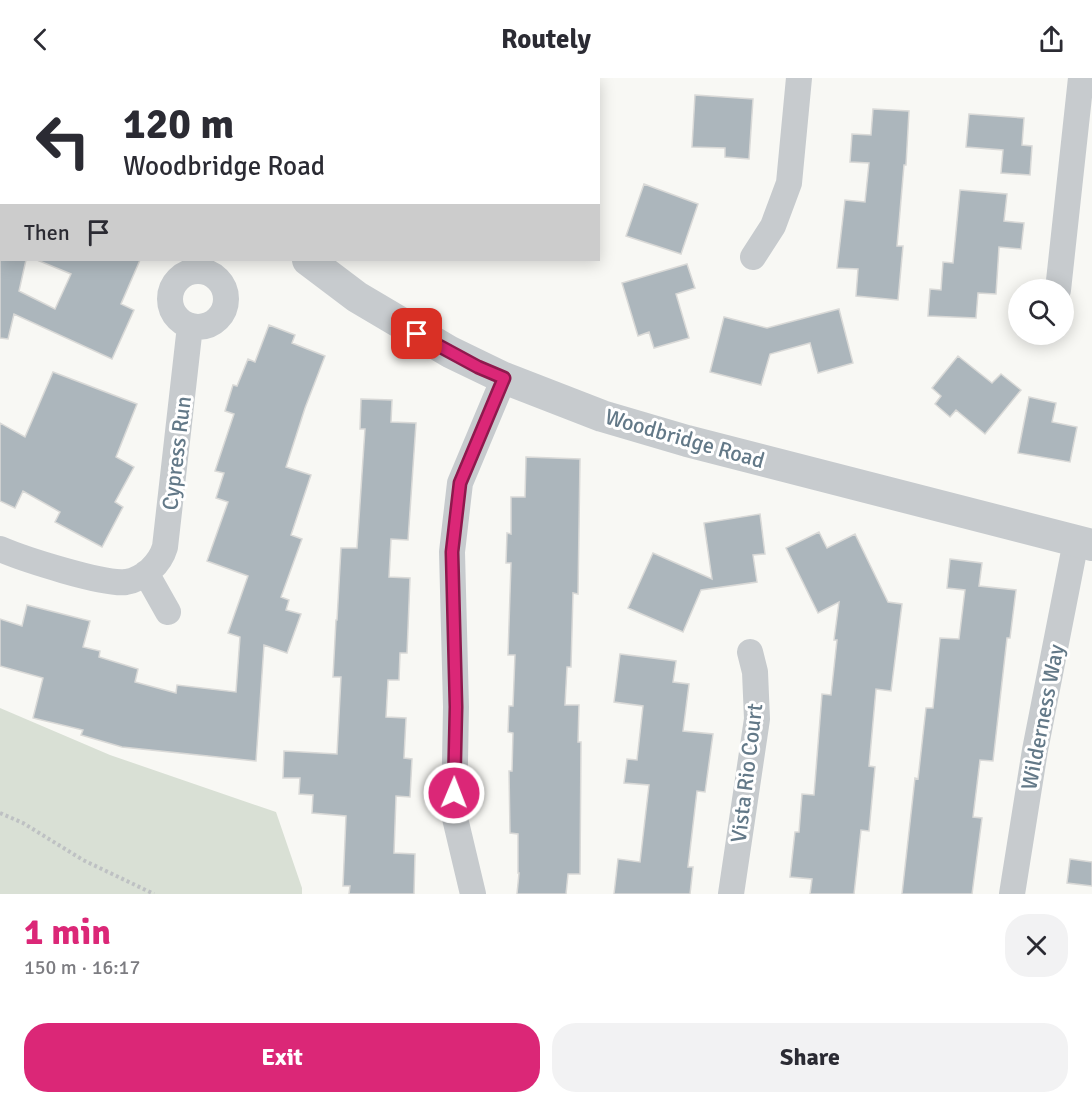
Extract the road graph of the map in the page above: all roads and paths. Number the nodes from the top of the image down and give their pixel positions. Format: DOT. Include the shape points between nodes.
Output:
graph roads {
  1 [pos="799,78"];
  2 [pos="1081,78"];
  3 [pos="753,257"];
  4 [pos="309,261"];
  5 [pos="1060,279"];
  6 [pos="190,326"];
  7 [pos="504,378"];
  8 [pos="1084,543"];
  9 [pos="0,549"];
  10 [pos="146,573"];
  11 [pos="168,612"];
  12 [pos="750,652"];
  13 [pos="0,813"];
  14 [pos="154,894"];
  15 [pos="473,894"];
  16 [pos="731,894"];
  17 [pos="1012,894"];
  1 -- 3 [label="street" via="789,183 773,226"];
  2 -- 5 [label="street"];
  4 -- 7 [label="street, Woodbridge Road" via="387,315"];
  6 -- 10 [label="street, Cypress Run" via="165,547"];
  7 -- 8 [label="street, Woodbridge Road" via="650,430"];
  7 -- 15 [label="street" via="460,483 452,552 454,814"];
  8 -- 17 [label="street, Wilderness Way" via="1035,750"];
  9 -- 10 [label="street" via="111,581 123,582"];
  10 -- 11 [label="street"];
  12 -- 16 [label="street, Vista Rio Court" via="757,718"];
  13 -- 14 [label="path"];
}
